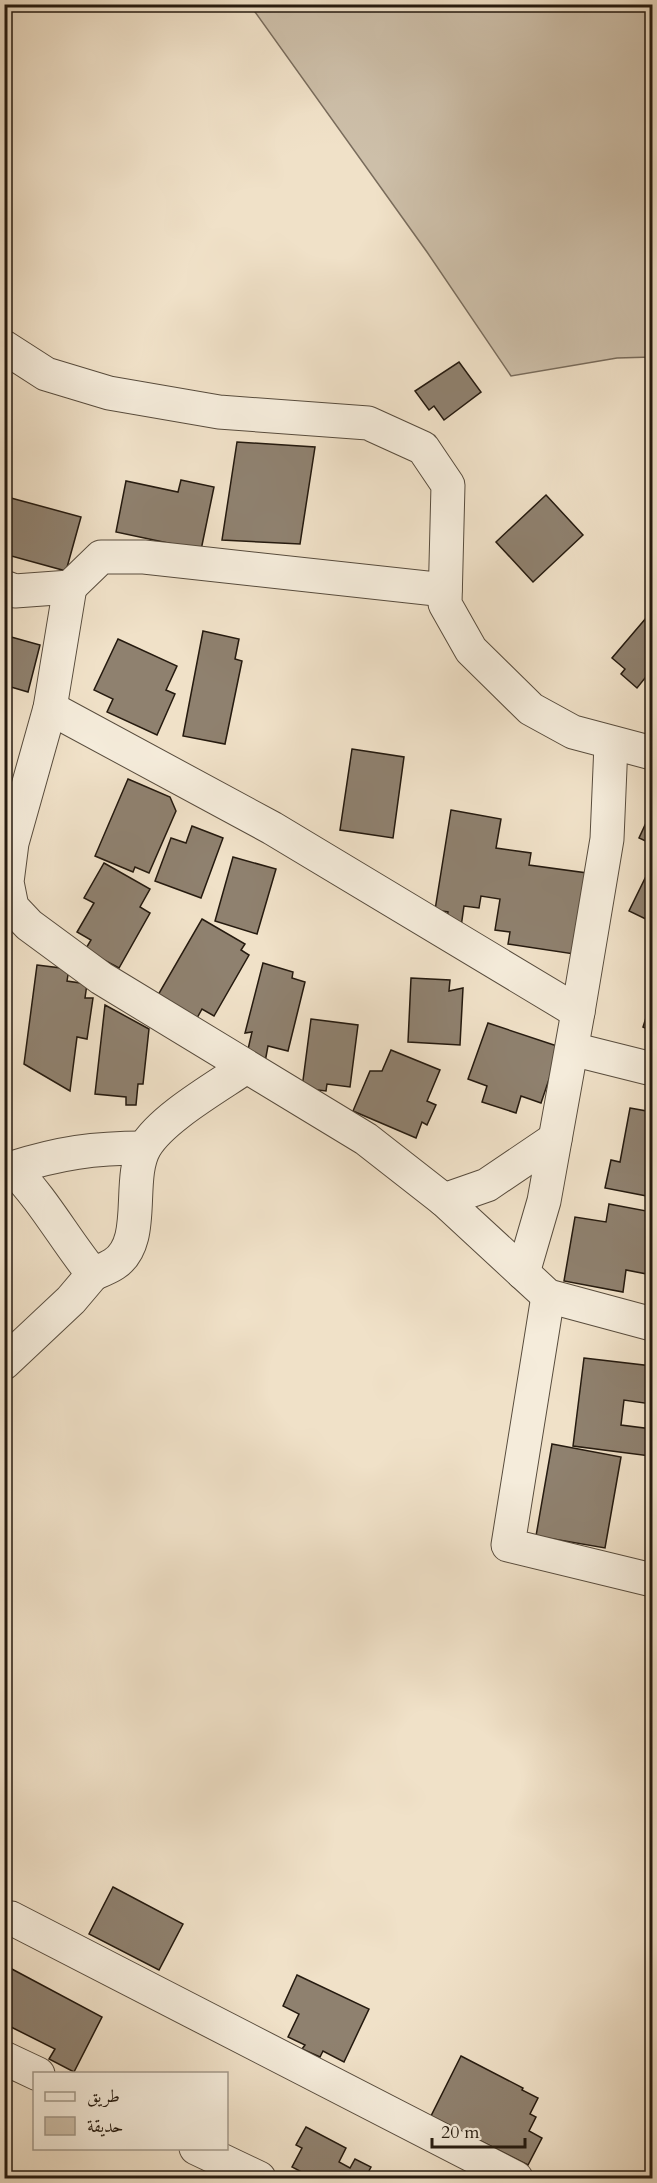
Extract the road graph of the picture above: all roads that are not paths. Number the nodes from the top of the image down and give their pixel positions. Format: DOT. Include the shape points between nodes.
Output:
graph roads {
  1 [pos="4,347"];
  2 [pos="4,587"];
  3 [pos="70,587"];
  4 [pos="445,590"];
  5 [pos="50,708"];
  6 [pos="611,744"];
  7 [pos="652,753"];
  8 [pos="10,828"];
  9 [pos="578,1012"];
  10 [pos="572,1049"];
  11 [pos="246,1067"];
  12 [pos="652,1069"];
  13 [pos="555,1139"];
  14 [pos="144,1148"];
  15 [pos="8,1169"];
  16 [pos="444,1200"];
  17 [pos="523,1273"];
  18 [pos="93,1274"];
  19 [pos="548,1296"];
  20 [pos="652,1324"];
  21 [pos="4,1363"];
  22 [pos="652,1580"];
  23 [pos="11,1918"];
  24 [pos="4,2058"];
  25 [pos="36,2072"];
  26 [pos="200,2150"];
  27 [pos="259,2178"];
  28 [pos="516,2178"];
  1 -- 4 [label="street" via="46,374 109,393 219,412 368,423 423,448 448,485"];
  2 -- 3 [label="street" via="15,591"];
  3 -- 4 [label="street" via="101,557 144,557"];
  3 -- 5 [label="street"];
  4 -- 6 [label="street" via="445,604 471,650 531,709 573,732"];
  5 -- 8 [label="street"];
  5 -- 9 [label="street" via="272,828"];
  6 -- 7 [label="street"];
  6 -- 9 [label="street" via="607,839"];
  8 -- 11 [label="street" via="6,882 12,907 29,925 101,978"];
  9 -- 10 [label="street"];
  10 -- 12 [label="street"];
  10 -- 13 [label="street"];
  11 -- 14 [label="street" via="159,1129"];
  11 -- 16 [label="street" via="366,1139"];
  13 -- 16 [label="street" via="487,1185"];
  13 -- 17 [label="street" via="544,1201"];
  14 -- 15 [label="street" via="60,1154"];
  14 -- 18 [label="street" via="137,1173 131,1244 116,1263"];
  15 -- 18 [label="street" via="35,1192"];
  16 -- 17 [label="street"];
  17 -- 19 [label="street"];
  18 -- 21 [label="street"];
  19 -- 20 [label="street"];
  19 -- 22 [label="street" via="508,1545"];
  23 -- 28 [label="street"];
  24 -- 25 [label="street"];
  26 -- 27 [label="street"];
}
